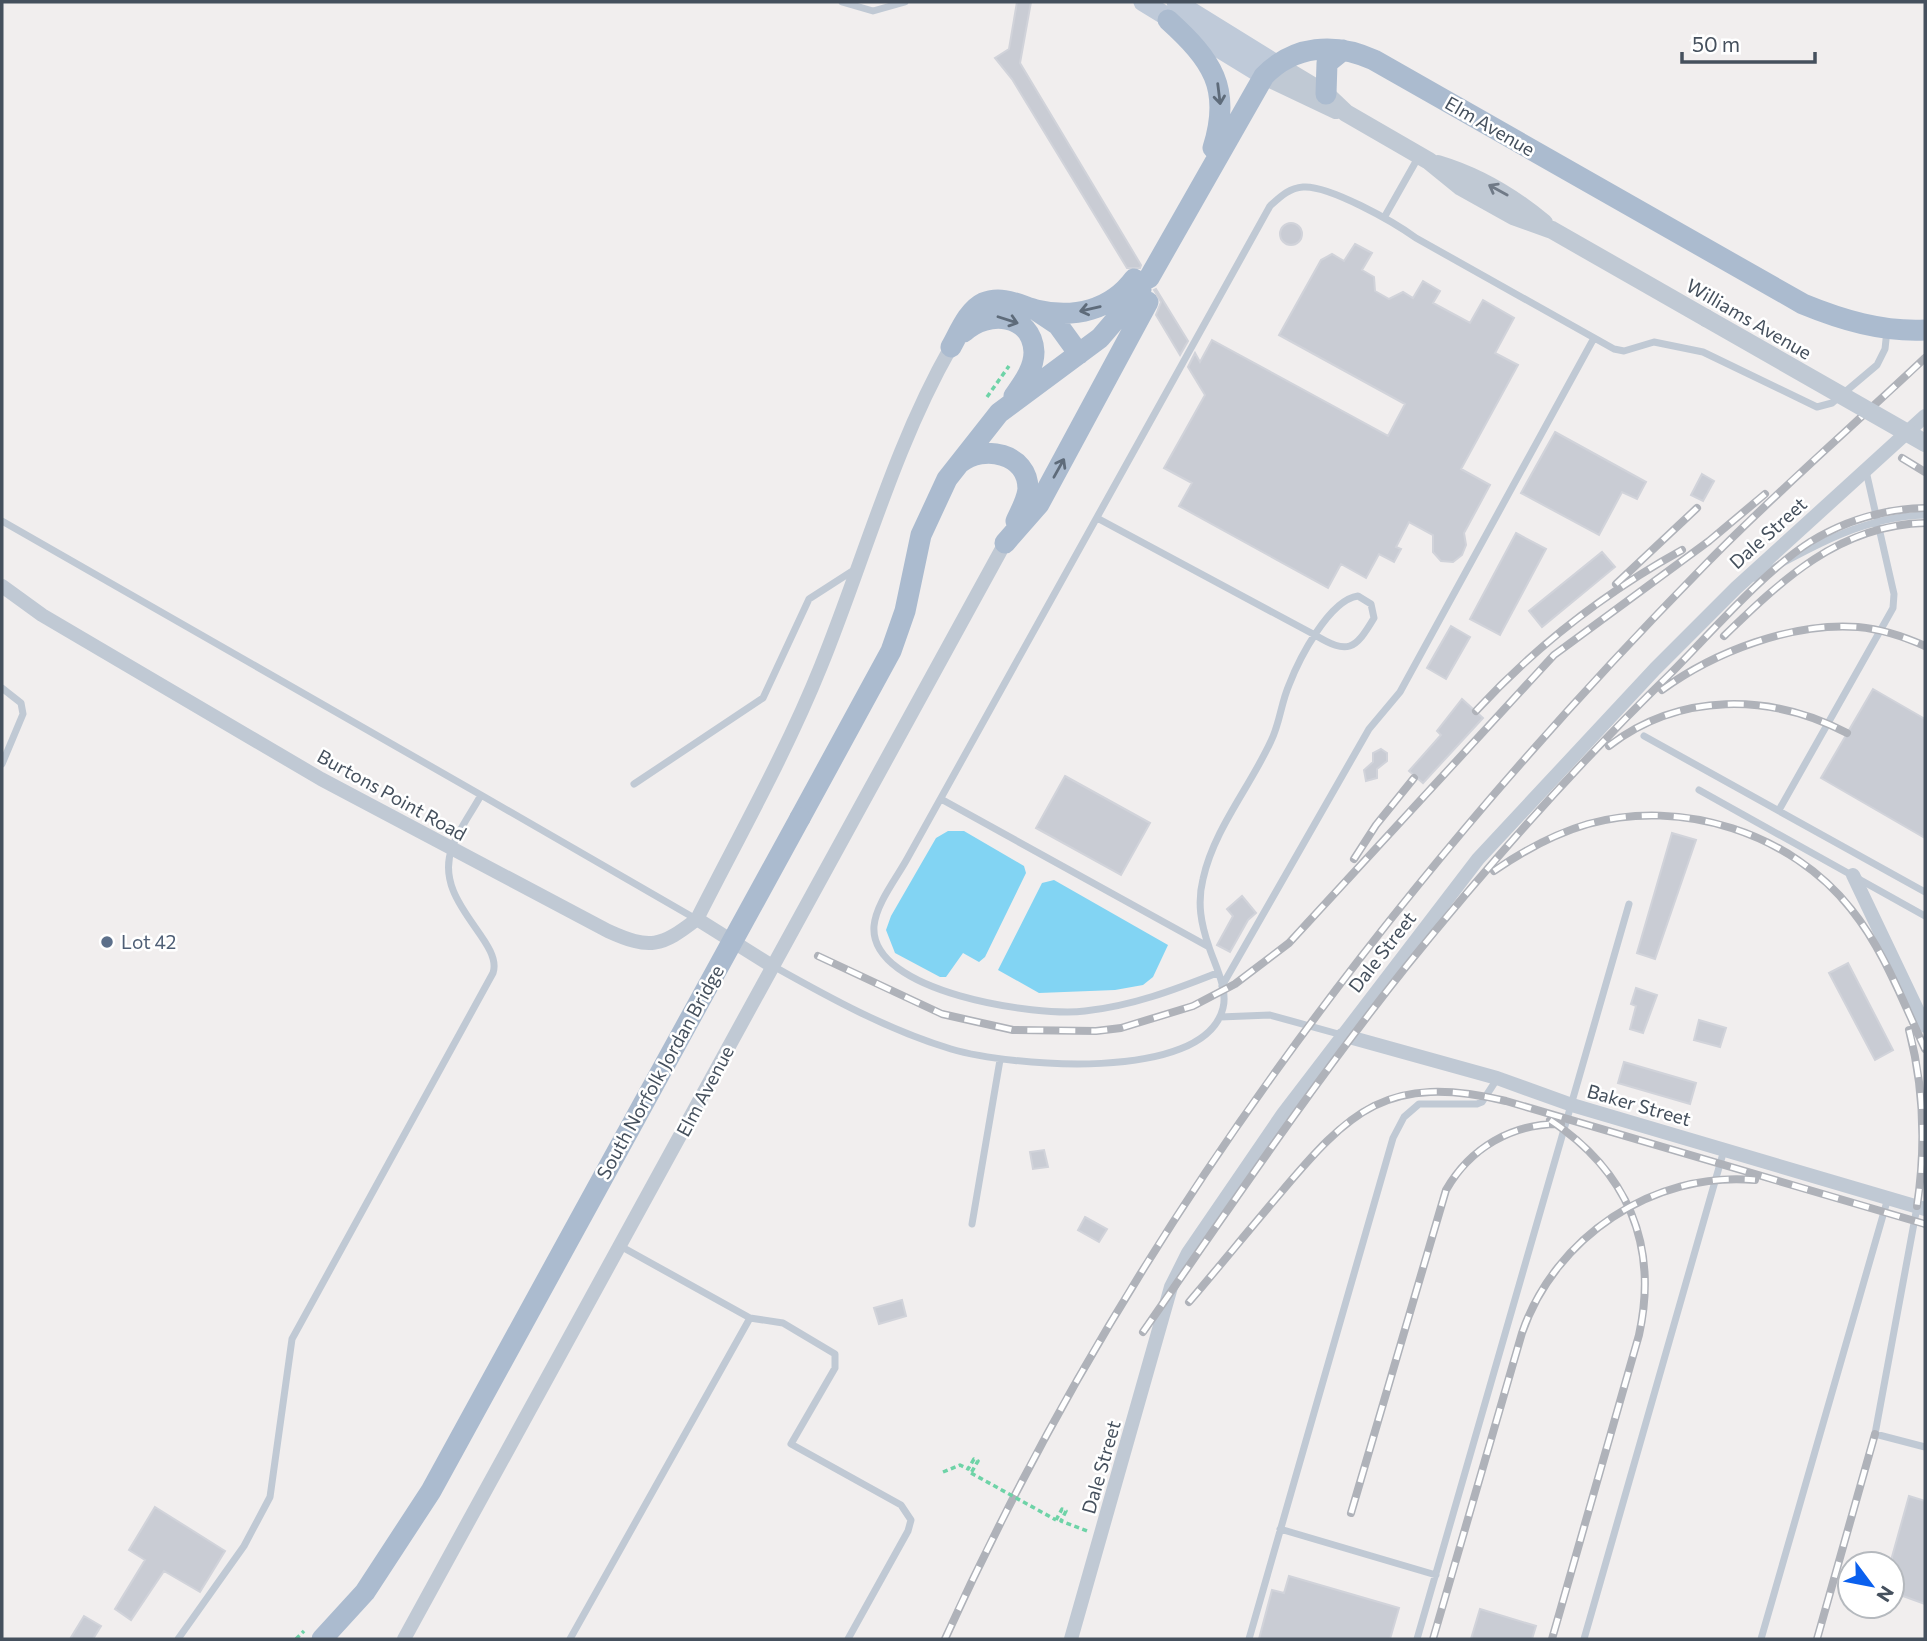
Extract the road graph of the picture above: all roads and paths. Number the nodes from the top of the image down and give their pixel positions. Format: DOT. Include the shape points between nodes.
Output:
graph roads {
  1 [pos="842,2"];
  2 [pos="905,2"];
  3 [pos="1143,2"];
  4 [pos="1172,11"];
  5 [pos="1343,50"];
  6 [pos="1270,70"];
  7 [pos="1325,94"];
  8 [pos="1346,113"];
  9 [pos="1424,158"];
  10 [pos="1204,177"];
  11 [pos="1186,211"];
  12 [pos="1385,216"];
  13 [pos="1145,284"];
  14 [pos="1036,309"];
  15 [pos="1888,328"];
  16 [pos="1925,330"];
  17 [pos="1594,338"];
  18 [pos="951,346"];
  19 [pos="1079,354"];
  20 [pos="999,413"];
  21 [pos="1925,416"];
  22 [pos="1925,443"];
  23 [pos="1865,470"];
  24 [pos="951,473"];
  25 [pos="1925,515"];
  26 [pos="1097,519"];
  27 [pos="1877,520"];
  28 [pos="2,521"];
  29 [pos="1005,543"];
  30 [pos="857,568"];
  31 [pos="2,586"];
  32 [pos="1736,588"];
  33 [pos="1315,635"];
  34 [pos="2,688"];
  35 [pos="1644,736"];
  36 [pos="2,764"];
  37 [pos="634,784"];
  38 [pos="1699,790"];
  39 [pos="481,795"];
  40 [pos="941,799"];
  41 [pos="1779,810"];
  42 [pos="451,850"];
  43 [pos="1853,875"];
  44 [pos="1925,892"];
  45 [pos="1629,904"];
  46 [pos="1925,916"];
  47 [pos="697,919"];
  48 [pos="1209,947"];
  49 [pos="772,966"];
  50 [pos="1217,973"];
  51 [pos="1222,986"];
  52 [pos="1220,1017"];
  53 [pos="1925,1026"];
  54 [pos="1342,1035"];
  55 [pos="1000,1060"];
  56 [pos="1497,1078"];
  57 [pos="1572,1105"];
  58 [pos="1724,1150"];
  59 [pos="1888,1198"];
  60 [pos="1921,1208"];
  61 [pos="972,1224"];
  62 [pos="622,1247"];
  63 [pos="750,1318"];
  64 [pos="1925,1447"];
  65 [pos="943,1472"];
  66 [pos="1070,1526"];
  67 [pos="1280,1529"];
  68 [pos="1436,1576"];
  69 [pos="313,1634"];
  70 [pos="178,1639"];
  71 [pos="296,1639"];
  72 [pos="404,1639"];
  73 [pos="570,1639"];
  74 [pos="848,1639"];
  75 [pos="1071,1639"];
  76 [pos="1249,1639"];
  77 [pos="1417,1639"];
  78 [pos="1584,1639"];
  79 [pos="1761,1639"];
  1 -- 2 [label="lane" via="873,11"];
  3 -- 4 [label="main road"];
  4 -- 6 [label="main road"];
  4 -- 10 [label="main road, one-way" via="1217,79 1220,125"];
  5 -- 6 [label="main road, Elm Avenue" via="1309,50"];
  5 -- 7 [label="main road" via="1325,69"];
  5 -- 15 [label="main road, Elm Avenue" via="1374,60 1803,304 1840,319"];
  6 -- 7 [label="street, Williams Avenue"];
  6 -- 8 [label="street, Williams Avenue" via="1322,106"];
  6 -- 10 [label="main road"];
  7 -- 8 [label="street, Williams Avenue"];
  8 -- 9 [label="street, Williams Avenue"];
  9 -- 12 [label="lane"];
  9 -- 22 [label="street, Williams Avenue, bridge" via="1502,211 1552,230"];
  10 -- 11 [label="main road"];
  11 -- 13 [label="main road"];
  11 -- 13 [label="main road"];
  12 -- 17 [label="lane"];
  12 -- 26 [label="lane" via="1311,187 1290,190 1270,206"];
  13 -- 14 [label="main road, one-way" via="1094,309 1065,313"];
  13 -- 19 [label="main road" via="1116,322"];
  29 -- 13 [label="main road, one-way" via="1038,504"];
  14 -- 18 [label="main road" via="1003,300 983,303 970,314"];
  14 -- 19 [label="main road" via="1058,325"];
  15 -- 16 [label="main road, Elm Avenue"];
  15 -- 17 [label="lane" via="1877,365 1832,403 1817,407 1715,355 1654,342 1619,350"];
  17 -- 51 [label="lane" via="1400,692 1369,729"];
  18 -- 20 [label="main road, one-way" via="970,326 988,318 1005,317 1025,330 1033,348 1032,366"];
  18 -- 30 [label="street" via="886,489"];
  19 -- 20 [label="main road"];
  20 -- 24 [label="main road"];
  21 -- 23 [label="street, Dale Street"];
  23 -- 27 [label="lane"];
  23 -- 32 [label="street, Dale Street"];
  24 -- 29 [label="main road" via="974,454 993,452 1023,471 1028,485 1025,502"];
  24 -- 69 [label="main road, South Norfolk Jordan Bridge, bridge" via="921,535 905,611 891,651 431,1491 365,1592"];
  25 -- 27 [label="lane"];
  26 -- 33 [label="lane"];
  26 -- 40 [label="lane"];
  27 -- 32 [label="lane" via="1827,540"];
  27 -- 41 [label="lane" via="1893,608"];
  28 -- 39 [label="lane"];
  29 -- 49 [label="street, Elm Avenue"];
  30 -- 37 [label="lane" via="809,599 763,698"];
  30 -- 47 [label="street" via="821,668"];
  31 -- 42 [label="street, Burtons Point Road" via="201,710"];
  32 -- 54 [label="street, Dale Street" via="1478,859"];
  33 -- 33 [label="lane" via="1347,597 1358,596 1371,604 1374,618 1347,649"];
  33 -- 48 [label="lane" via="1288,686 1279,722 1261,760 1210,856 1200,895"];
  34 -- 36 [label="lane" via="21,703 23,714"];
  35 -- 41 [label="lane"];
  38 -- 43 [label="lane"];
  39 -- 42 [label="lane"];
  39 -- 47 [label="lane"];
  40 -- 48 [label="lane"];
  40 -- 50 [label="lane" via="877,915 876,938 900,970 975,1000 1056,1013 1139,1001"];
  41 -- 44 [label="lane"];
  42 -- 47 [label="street, Burtons Point Road" via="637,943 671,940"];
  42 -- 70 [label="lane" via="450,890 492,954 495,967 292,1339 270,1497 244,1546"];
  43 -- 46 [label="lane"];
  43 -- 53 [label="street"];
  45 -- 57 [label="lane"];
  47 -- 49 [label="street"];
  48 -- 50 [label="lane"];
  49 -- 55 [label="lane" via="918,1038"];
  49 -- 62 [label="street, Elm Avenue"];
  50 -- 51 [label="lane"];
  51 -- 52 [label="lane"];
  52 -- 54 [label="lane" via="1270,1015"];
  52 -- 55 [label="lane" via="1198,1041 1146,1056 1079,1066"];
  54 -- 56 [label="street, Baker Street"];
  54 -- 75 [label="street, Dale Street" via="1177,1273"];
  55 -- 61 [label="lane"];
  56 -- 57 [label="street, Baker Street"];
  56 -- 67 [label="lane" via="1477,1104 1419,1104 1404,1117 1393,1138"];
  57 -- 58 [label="street, Baker Street"];
  57 -- 68 [label="lane"];
  58 -- 59 [label="street, Baker Street"];
  58 -- 78 [label="lane"];
  59 -- 60 [label="street, Baker Street"];
  59 -- 79 [label="lane"];
  60 -- 64 [label="lane" via="1875,1434"];
  62 -- 63 [label="lane"];
  62 -- 72 [label="street, Elm Avenue"];
  63 -- 73 [label="lane"];
  63 -- 74 [label="lane" via="789,1326 828,1348 836,1359 791,1444 901,1505 909,1514 908,1531"];
  65 -- 66 [label="path, bridge" via="960,1465 968,1469 974,1459 978,1461 971,1473 1056,1520 1062,1509 1066,1511 1061,1521"];
  67 -- 68 [label="lane"];
  67 -- 76 [label="lane"];
  68 -- 77 [label="lane"];
  69 -- 71 [label="path, bridge"];
}
